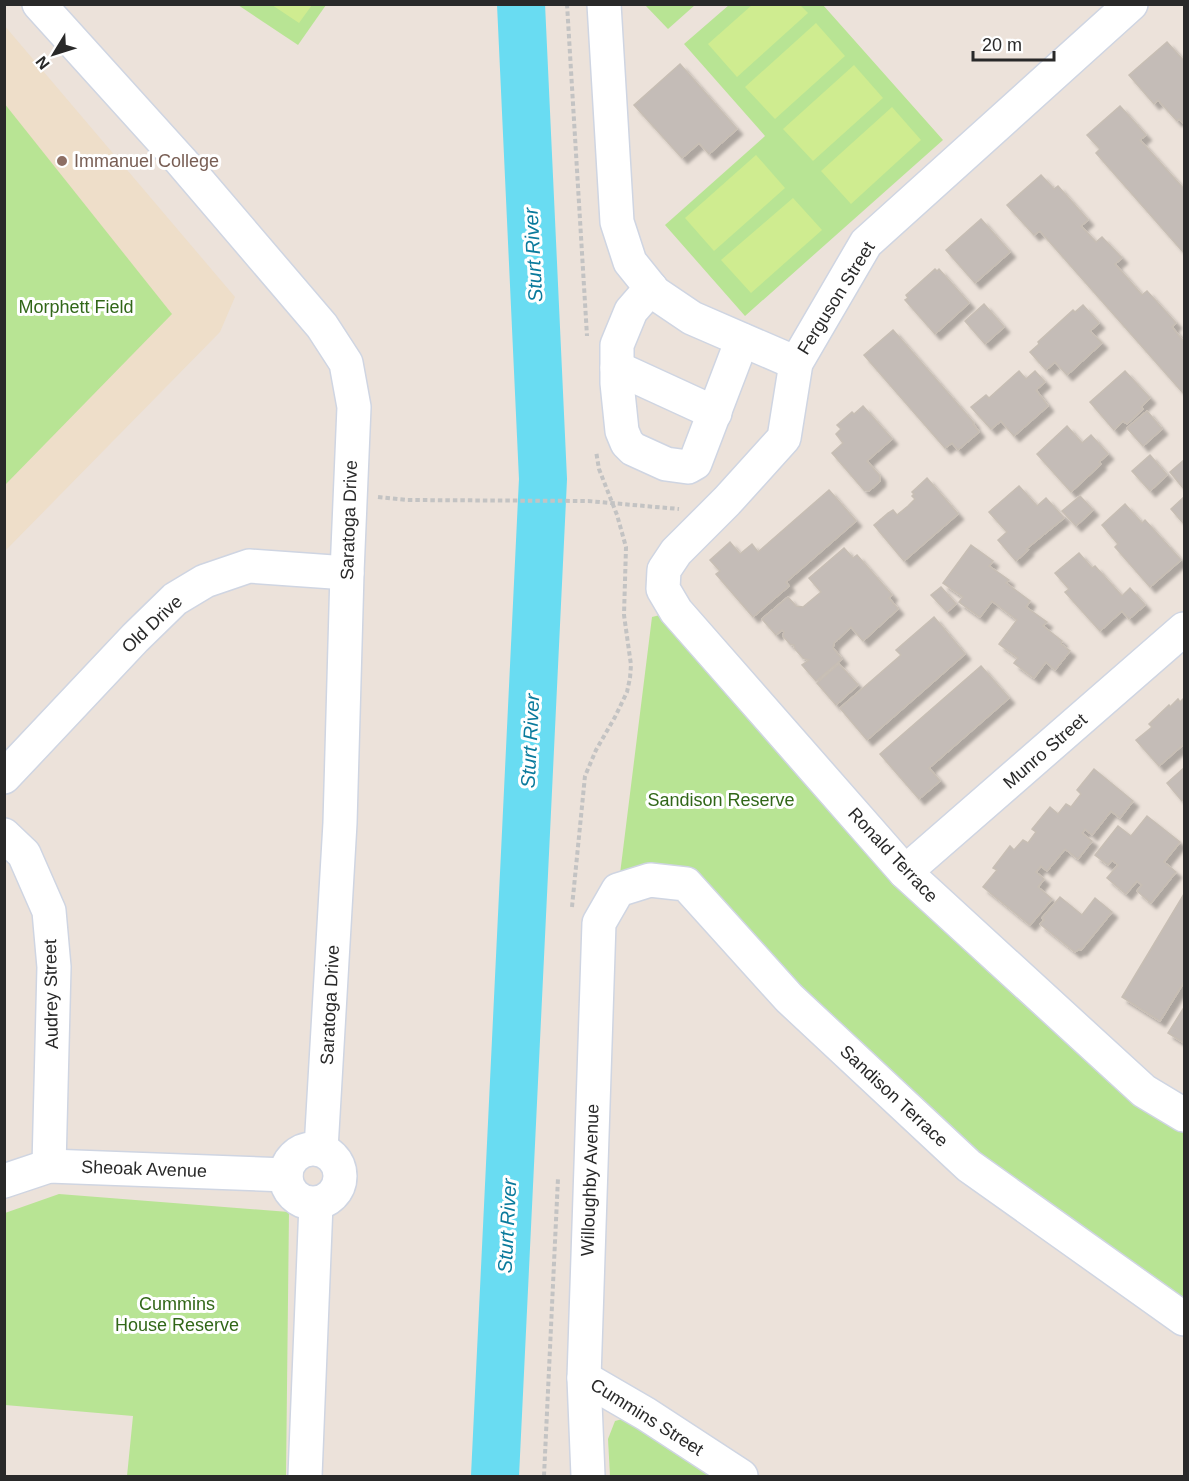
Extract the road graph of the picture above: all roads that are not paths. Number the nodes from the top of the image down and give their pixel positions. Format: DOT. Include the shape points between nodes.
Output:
graph roads {
  1 [pos="39,4"];
  2 [pos="604,4"];
  3 [pos="1131,4"];
  4 [pos="651,288"];
  5 [pos="742,340"];
  6 [pos="796,363"];
  7 [pos="617,368"];
  8 [pos="715,413"];
  9 [pos="676,552"];
  10 [pos="347,573"];
  11 [pos="1185,629"];
  12 [pos="4,777"];
  13 [pos="4,835"];
  14 [pos="904,872"];
  15 [pos="618,890"];
  16 [pos="1185,1115"];
  17 [pos="321,1149"];
  18 [pos="50,1166"];
  19 [pos="286,1175"];
  20 [pos="4,1181"];
  21 [pos="315,1204"];
  22 [pos="1185,1319"];
  23 [pos="584,1378"];
  24 [pos="305,1476"];
  25 [pos="588,1476"];
  26 [pos="741,1476"];
  1 -- 10 [label="street, Saratoga Drive" via="181,161 322,326 346,363 354,407"];
  2 -- 4 [label="street" via="617,222 630,262"];
  3 -- 6 [label="street, Ferguson Street" via="866,243"];
  4 -- 5 [label="street" via="692,318"];
  4 -- 7 [label="street" via="631,311 621,333"];
  5 -- 6 [label="street"];
  5 -- 8 [label="street"];
  6 -- 9 [label="street, Ferguson Street" via="784,438"];
  7 -- 8 [label="street"];
  7 -- 8 [label="street" via="622,431 633,449 666,464 688,467 695,463"];
  9 -- 14 [label="street, Ronald Terrace" via="664,570 663,589 676,611"];
  10 -- 12 [label="street, Old Drive" via="249,566 205,581 174,599"];
  10 -- 17 [label="street, Saratoga Drive" via="340,823"];
  11 -- 14 [label="street, Munro Street"];
  13 -- 18 [label="street, Audrey Street" via="24,854 49,911 54,967"];
  14 -- 16 [label="street, Ronald Terrace" via="1144,1091"];
  15 -- 22 [label="street, Sandison Terrace" via="650,880 686,884 789,998 969,1166"];
  15 -- 23 [label="street, Willoughby Avenue" via="599,923"];
  17 -- 19 [label="street" via="296,1154"];
  17 -- 21 [label="street" via="337,1163 341,1178 330,1198"];
  18 -- 19 [label="street, Sheoak Avenue"];
  18 -- 20 [label="street, Sheoak Avenue"];
  19 -- 21 [label="street" via="294,1196"];
  21 -- 24 [label="street"];
  23 -- 25 [label="street, Willoughby Avenue"];
  23 -- 26 [label="street, Cummins Street"];
}
